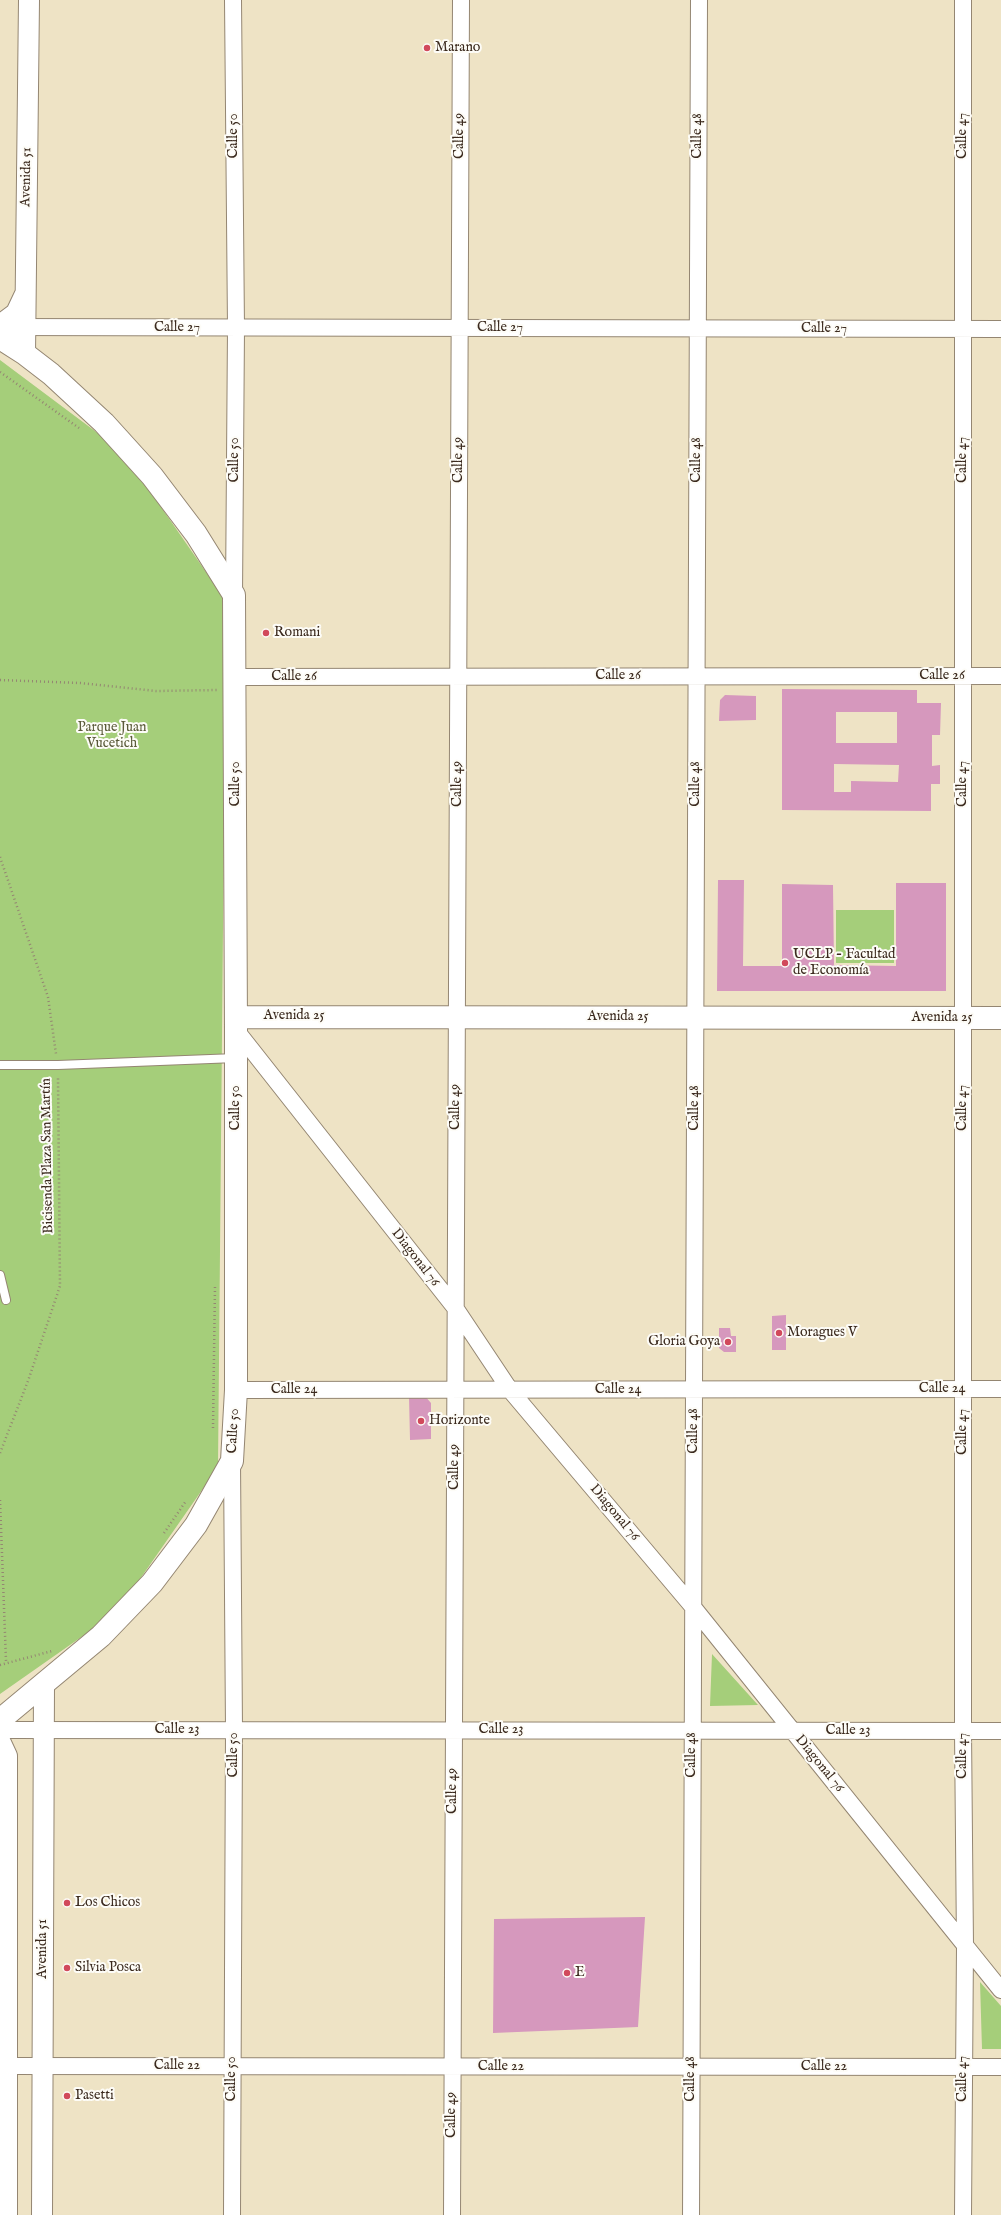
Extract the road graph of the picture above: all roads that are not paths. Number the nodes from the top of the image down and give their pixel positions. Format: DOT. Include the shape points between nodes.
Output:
graph roads {
  1 [pos="29,0"];
  2 [pos="233,0"];
  3 [pos="461,0"];
  4 [pos="699,0"];
  5 [pos="963,0"];
  6 [pos="26,290"];
  7 [pos="0,326"];
  8 [pos="25,327"];
  9 [pos="236,328"];
  10 [pos="460,328"];
  11 [pos="697,329"];
  12 [pos="963,329"];
  13 [pos="1001,329"];
  14 [pos="0,338"];
  15 [pos="26,354"];
  16 [pos="234,595"];
  17 [pos="458,676"];
  18 [pos="696,676"];
  19 [pos="963,676"];
  20 [pos="1001,676"];
  21 [pos="225,687"];
  22 [pos="1001,1018"];
  23 [pos="236,1023"];
  24 [pos="456,1023"];
  25 [pos="695,1023"];
  26 [pos="963,1024"];
  27 [pos="1001,1029"];
  28 [pos="246,1058"];
  29 [pos="0,1065"];
  30 [pos="0,1275"];
  31 [pos="6,1300"];
  32 [pos="456,1309"];
  33 [pos="236,1390"];
  34 [pos="455,1390"];
  35 [pos="510,1390"];
  36 [pos="694,1390"];
  37 [pos="963,1390"];
  38 [pos="1001,1390"];
  39 [pos="232,1461"];
  40 [pos="693,1606"];
  41 [pos="44,1683"];
  42 [pos="0,1720"];
  43 [pos="0,1730"];
  44 [pos="44,1730"];
  45 [pos="234,1730"];
  46 [pos="454,1730"];
  47 [pos="693,1731"];
  48 [pos="793,1731"];
  49 [pos="963,1731"];
  50 [pos="1001,1731"];
  51 [pos="0,1741"];
  52 [pos="965,1946"];
  53 [pos="1001,1990"];
  54 [pos="4,2066"];
  55 [pos="43,2066"];
  56 [pos="232,2066"];
  57 [pos="452,2066"];
  58 [pos="691,2067"];
  59 [pos="963,2067"];
  60 [pos="1001,2067"];
  61 [pos="7,2215"];
  62 [pos="42,2215"];
  63 [pos="232,2215"];
  64 [pos="452,2215"];
  65 [pos="691,2215"];
  66 [pos="963,2215"];
  1 -- 6 [label="street, Avenida 51"];
  2 -- 9 [label="street, Calle 50"];
  3 -- 10 [label="street, Calle 49"];
  4 -- 11 [label="street, Calle 48"];
  5 -- 12 [label="street, Calle 47"];
  6 -- 7 [label="street" via="16,313"];
  6 -- 8 [label="street, Avenida 51"];
  7 -- 8 [label="street, Calle 27"];
  8 -- 9 [label="street, Calle 27"];
  8 -- 15 [label="street, Avenida 51"];
  9 -- 10 [label="street, Calle 27"];
  9 -- 16 [label="street, Calle 50"];
  10 -- 11 [label="street, Calle 27"];
  10 -- 17 [label="street, Calle 49"];
  11 -- 12 [label="street, Calle 27"];
  11 -- 18 [label="street, Calle 48"];
  12 -- 13 [label="street, Calle 27"];
  12 -- 19 [label="street, Calle 47"];
  14 -- 15 [label="main road"];
  15 -- 16 [label="main road" via="104,423 152,476 196,534"];
  16 -- 21 [label="main road, Calle 50"];
  17 -- 18 [label="street, Calle 26"];
  17 -- 21 [label="street, Calle 26"];
  17 -- 24 [label="street, Calle 49"];
  18 -- 19 [label="street, Calle 26"];
  18 -- 25 [label="street, Calle 48"];
  19 -- 20 [label="street, Calle 26"];
  19 -- 26 [label="street, Calle 47"];
  21 -- 23 [label="main road, Calle 50"];
  22 -- 26 [label="main road, Avenida 25"];
  23 -- 24 [label="main road, Avenida 25"];
  23 -- 28 [label="main road, Calle 50"];
  24 -- 25 [label="main road, Avenida 25"];
  24 -- 32 [label="street, Calle 49"];
  25 -- 26 [label="main road, Avenida 25"];
  25 -- 36 [label="street, Calle 48"];
  26 -- 27 [label="main road, Avenida 25"];
  26 -- 37 [label="street, Calle 47"];
  28 -- 29 [label="lane"];
  28 -- 32 [label="street, Diagonal 76"];
  28 -- 33 [label="main road, Calle 50"];
  30 -- 31 [label="lane"];
  32 -- 34 [label="street, Calle 49"];
  32 -- 35 [label="street, Diagonal 76"];
  33 -- 34 [label="street, Calle 24"];
  33 -- 39 [label="main road, Calle 50"];
  34 -- 35 [label="street, Calle 24"];
  34 -- 46 [label="street, Calle 49"];
  35 -- 36 [label="street, Calle 24"];
  35 -- 40 [label="street, Diagonal 76"];
  36 -- 37 [label="street, Calle 24"];
  36 -- 40 [label="street, Calle 48"];
  37 -- 38 [label="street, Calle 24"];
  37 -- 49 [label="street, Calle 47"];
  39 -- 41 [label="main road" via="196,1525 152,1583 101,1636"];
  39 -- 45 [label="street, Calle 50"];
  40 -- 47 [label="street, Calle 48"];
  40 -- 48 [label="street, Diagonal 76"];
  41 -- 42 [label="main road"];
  41 -- 44 [label="street, Avenida 51"];
  43 -- 44 [label="street, Calle 23"];
  44 -- 45 [label="street, Calle 23"];
  44 -- 55 [label="street, Avenida 51"];
  45 -- 46 [label="street, Calle 23"];
  45 -- 56 [label="street, Calle 50"];
  46 -- 47 [label="street, Calle 23"];
  46 -- 57 [label="street, Calle 49"];
  47 -- 48 [label="street, Calle 23"];
  47 -- 58 [label="street, Calle 48"];
  48 -- 49 [label="street, Calle 23"];
  48 -- 52 [label="street, Diagonal 76"];
  49 -- 50 [label="street, Calle 23"];
  49 -- 52 [label="street, Calle 47"];
  51 -- 54 [label="street" via="7,1756"];
  52 -- 53 [label="street, Diagonal 76"];
  52 -- 59 [label="street, Calle 47"];
  54 -- 55 [label="street, Calle 22"];
  54 -- 61 [label="street"];
  55 -- 56 [label="street, Calle 22"];
  55 -- 62 [label="street, Avenida 51"];
  56 -- 57 [label="street, Calle 22"];
  56 -- 63 [label="street, Calle 50"];
  57 -- 58 [label="street, Calle 22"];
  57 -- 64 [label="street, Calle 49"];
  58 -- 59 [label="street, Calle 22"];
  58 -- 65 [label="street, Calle 48"];
  59 -- 60 [label="street, Calle 22"];
  59 -- 66 [label="street, Calle 47"];
}
